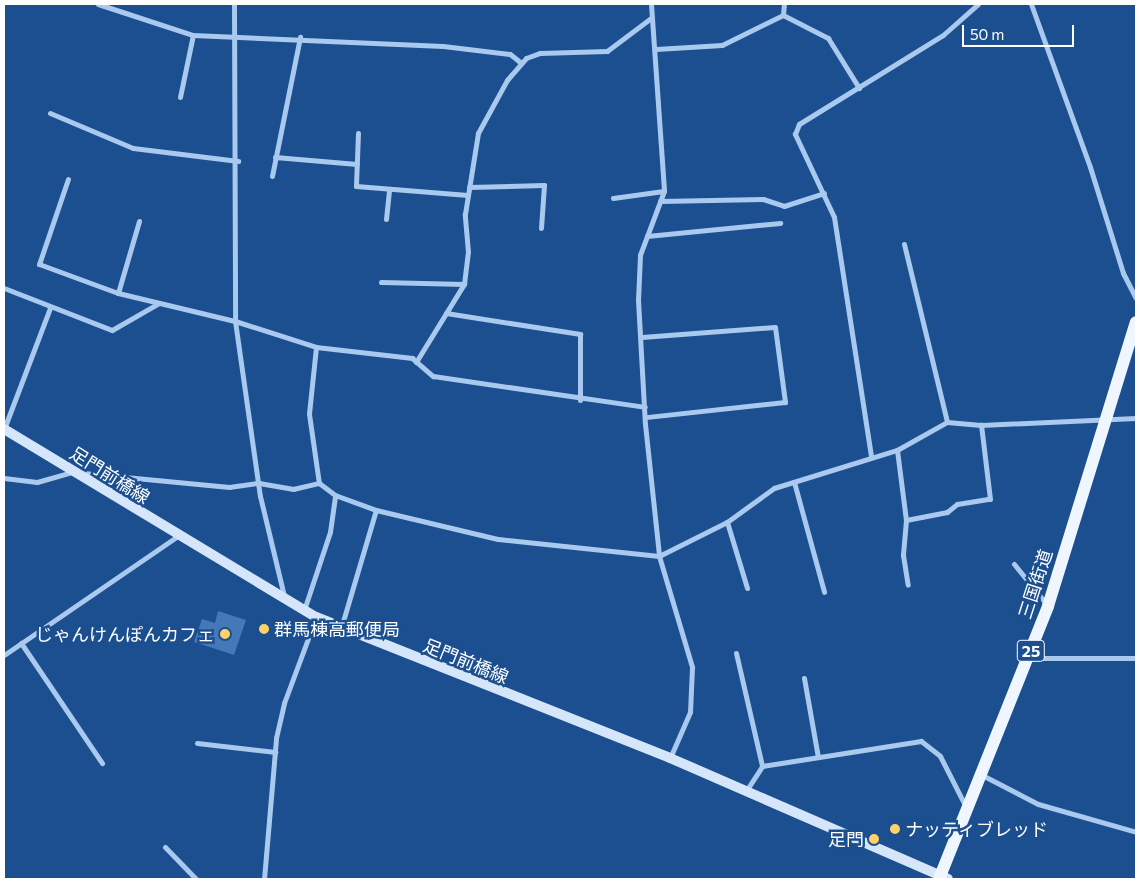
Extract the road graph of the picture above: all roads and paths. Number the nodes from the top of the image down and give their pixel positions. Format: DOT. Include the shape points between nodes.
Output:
graph roads {
  1 [pos="98,4"];
  2 [pos="234,4"];
  3 [pos="652,4"];
  4 [pos="784,4"];
  5 [pos="978,4"];
  6 [pos="1031,4"];
  7 [pos="784,15"];
  8 [pos="651,18"];
  9 [pos="193,35"];
  10 [pos="300,37"];
  11 [pos="236,40"];
  12 [pos="656,49"];
  13 [pos="520,63"];
  14 [pos="858,88"];
  15 [pos="180,97"];
  16 [pos="50,113"];
  17 [pos="358,133"];
  18 [pos="275,157"];
  19 [pos="238,161"];
  20 [pos="357,164"];
  21 [pos="272,176"];
  22 [pos="68,180"];
  23 [pos="470,187"];
  24 [pos="389,189"];
  25 [pos="664,191"];
  26 [pos="824,193"];
  27 [pos="468,195"];
  28 [pos="613,198"];
  29 [pos="660,201"];
  30 [pos="386,219"];
  31 [pos="139,221"];
  32 [pos="780,223"];
  33 [pos="541,228"];
  34 [pos="647,236"];
  35 [pos="904,244"];
  36 [pos="381,282"];
  37 [pos="464,284"];
  38 [pos="4,288"];
  39 [pos="118,293"];
  40 [pos="1136,298"];
  41 [pos="159,303"];
  42 [pos="50,308"];
  43 [pos="446,313"];
  44 [pos="236,322"];
  45 [pos="1136,322"];
  46 [pos="642,337"];
  47 [pos="316,347"];
  48 [pos="416,362"];
  49 [pos="580,400"];
  50 [pos="645,407"];
  51 [pos="646,417"];
  52 [pos="1107,417"];
  53 [pos="1136,418"];
  54 [pos="947,422"];
  55 [pos="980,425"];
  56 [pos="4,429"];
  57 [pos="898,450"];
  58 [pos="871,456"];
  59 [pos="73,472"];
  60 [pos="4,478"];
  61 [pos="794,482"];
  62 [pos="258,483"];
  63 [pos="319,483"];
  64 [pos="335,495"];
  65 [pos="376,510"];
  66 [pos="906,520"];
  67 [pos="726,522"];
  68 [pos="178,536"];
  69 [pos="659,556"];
  70 [pos="1014,564"];
  71 [pos="908,585"];
  72 [pos="747,588"];
  73 [pos="824,592"];
  74 [pos="285,601"];
  75 [pos="1048,606"];
  76 [pos="304,611"];
  77 [pos="316,617"];
  78 [pos="341,628"];
  79 [pos="20,643"];
  80 [pos="736,653"];
  81 [pos="4,655"];
  82 [pos="1028,658"];
  83 [pos="1136,658"];
  84 [pos="804,678"];
  85 [pos="197,743"];
  86 [pos="274,752"];
  87 [pos="818,757"];
  88 [pos="670,758"];
  89 [pos="102,763"];
  90 [pos="762,766"];
  91 [pos="982,774"];
  92 [pos="746,791"];
  93 [pos="968,810"];
  94 [pos="1136,832"];
  95 [pos="165,847"];
  96 [pos="942,878"];
  97 [pos="196,879"];
  98 [pos="264,879"];
  1 -- 9 [label="street"];
  2 -- 11 [label="street"];
  3 -- 8 [label="street"];
  4 -- 7 [label="street"];
  5 -- 14 [label="street" via="943,35"];
  6 -- 40 [label="street" via="1090,167 1123,273"];
  7 -- 12 [label="street" via="722,45"];
  7 -- 14 [label="street" via="828,38"];
  8 -- 12 [label="street"];
  8 -- 13 [label="street" via="607,51 540,54"];
  9 -- 11 [label="street"];
  9 -- 15 [label="street"];
  10 -- 11 [label="street"];
  10 -- 13 [label="street" via="443,46 510,54"];
  10 -- 18 [label="street"];
  11 -- 19 [label="street"];
  12 -- 25 [label="street"];
  13 -- 23 [label="street" via="478,133"];
  14 -- 26 [label="street" via="799,124 795,134"];
  16 -- 19 [label="street" via="133,148"];
  17 -- 20 [label="street"];
  18 -- 20 [label="street"];
  18 -- 21 [label="street"];
  19 -- 44 [label="street"];
  20 -- 24 [label="street" via="356,186"];
  22 -- 39 [label="street" via="39,264"];
  23 -- 27 [label="street"];
  23 -- 33 [label="street" via="544,184"];
  24 -- 27 [label="street"];
  24 -- 30 [label="street"];
  25 -- 28 [label="street"];
  25 -- 29 [label="street"];
  26 -- 29 [label="street" via="784,206 763,199"];
  26 -- 58 [label="street" via="834,217 843,261"];
  27 -- 37 [label="street"];
  29 -- 34 [label="street"];
  31 -- 39 [label="street"];
  32 -- 34 [label="street"];
  34 -- 46 [label="street" via="640,264"];
  35 -- 54 [label="street"];
  36 -- 37 [label="street"];
  37 -- 43 [label="street"];
  38 -- 42 [label="street"];
  39 -- 41 [label="street"];
  41 -- 42 [label="street" via="112,330"];
  41 -- 44 [label="street"];
  42 -- 56 [label="street"];
  43 -- 48 [label="street"];
  43 -- 49 [label="street" via="580,334"];
  44 -- 47 [label="street"];
  44 -- 62 [label="street"];
  45 -- 52 [label="main road, 三国街道 / 25"];
  46 -- 50 [label="street"];
  46 -- 51 [label="street" via="775,327 785,402"];
  47 -- 48 [label="street" via="412,358"];
  47 -- 63 [label="street" via="309,414"];
  48 -- 49 [label="street" via="434,376"];
  49 -- 50 [label="street"];
  50 -- 51 [label="street"];
  51 -- 69 [label="street"];
  52 -- 53 [label="street"];
  52 -- 55 [label="street"];
  52 -- 75 [label="main road, 三国街道 / 25"];
  54 -- 55 [label="street"];
  54 -- 57 [label="street"];
  55 -- 66 [label="street" via="990,499 957,504 946,512"];
  56 -- 59 [label="main road, 足門前橋線"];
  57 -- 58 [label="street"];
  57 -- 66 [label="street"];
  58 -- 61 [label="street"];
  59 -- 60 [label="street" via="36,482"];
  59 -- 62 [label="street" via="229,487"];
  59 -- 68 [label="main road, 足門前橋線"];
  61 -- 67 [label="street" via="774,488"];
  61 -- 73 [label="street"];
  62 -- 63 [label="street" via="293,489"];
  62 -- 74 [label="street"];
  63 -- 64 [label="street"];
  64 -- 65 [label="street"];
  64 -- 76 [label="street" via="330,532"];
  65 -- 69 [label="street" via="498,539"];
  65 -- 78 [label="street"];
  66 -- 71 [label="street" via="903,555"];
  67 -- 69 [label="street"];
  67 -- 72 [label="street"];
  68 -- 74 [label="main road, 足門前橋線"];
  68 -- 79 [label="street"];
  69 -- 88 [label="street" via="692,667 690,712"];
  70 -- 75 [label="street"];
  74 -- 76 [label="main road, 足門前橋線"];
  75 -- 82 [label="main road, 三国街道 / 25"];
  76 -- 77 [label="main road, 足門前橋線"];
  77 -- 78 [label="main road, 足門前橋線"];
  77 -- 86 [label="street" via="284,703"];
  78 -- 88 [label="main road, 足門前橋線"];
  79 -- 81 [label="street"];
  79 -- 89 [label="street"];
  80 -- 90 [label="street"];
  82 -- 83 [label="street"];
  82 -- 91 [label="main road, 三国街道 / 25"];
  84 -- 87 [label="street"];
  85 -- 86 [label="street"];
  86 -- 98 [label="street"];
  87 -- 90 [label="street"];
  87 -- 93 [label="street" via="921,741 940,756"];
  88 -- 92 [label="main road, 足門前橋線"];
  90 -- 92 [label="street"];
  91 -- 93 [label="main road, 三国街道 / 25"];
  91 -- 94 [label="street" via="1038,804"];
  92 -- 96 [label="main road, 足門前橋線"];
  93 -- 96 [label="main road, 三国街道 / 25"];
  95 -- 97 [label="street"];
}
